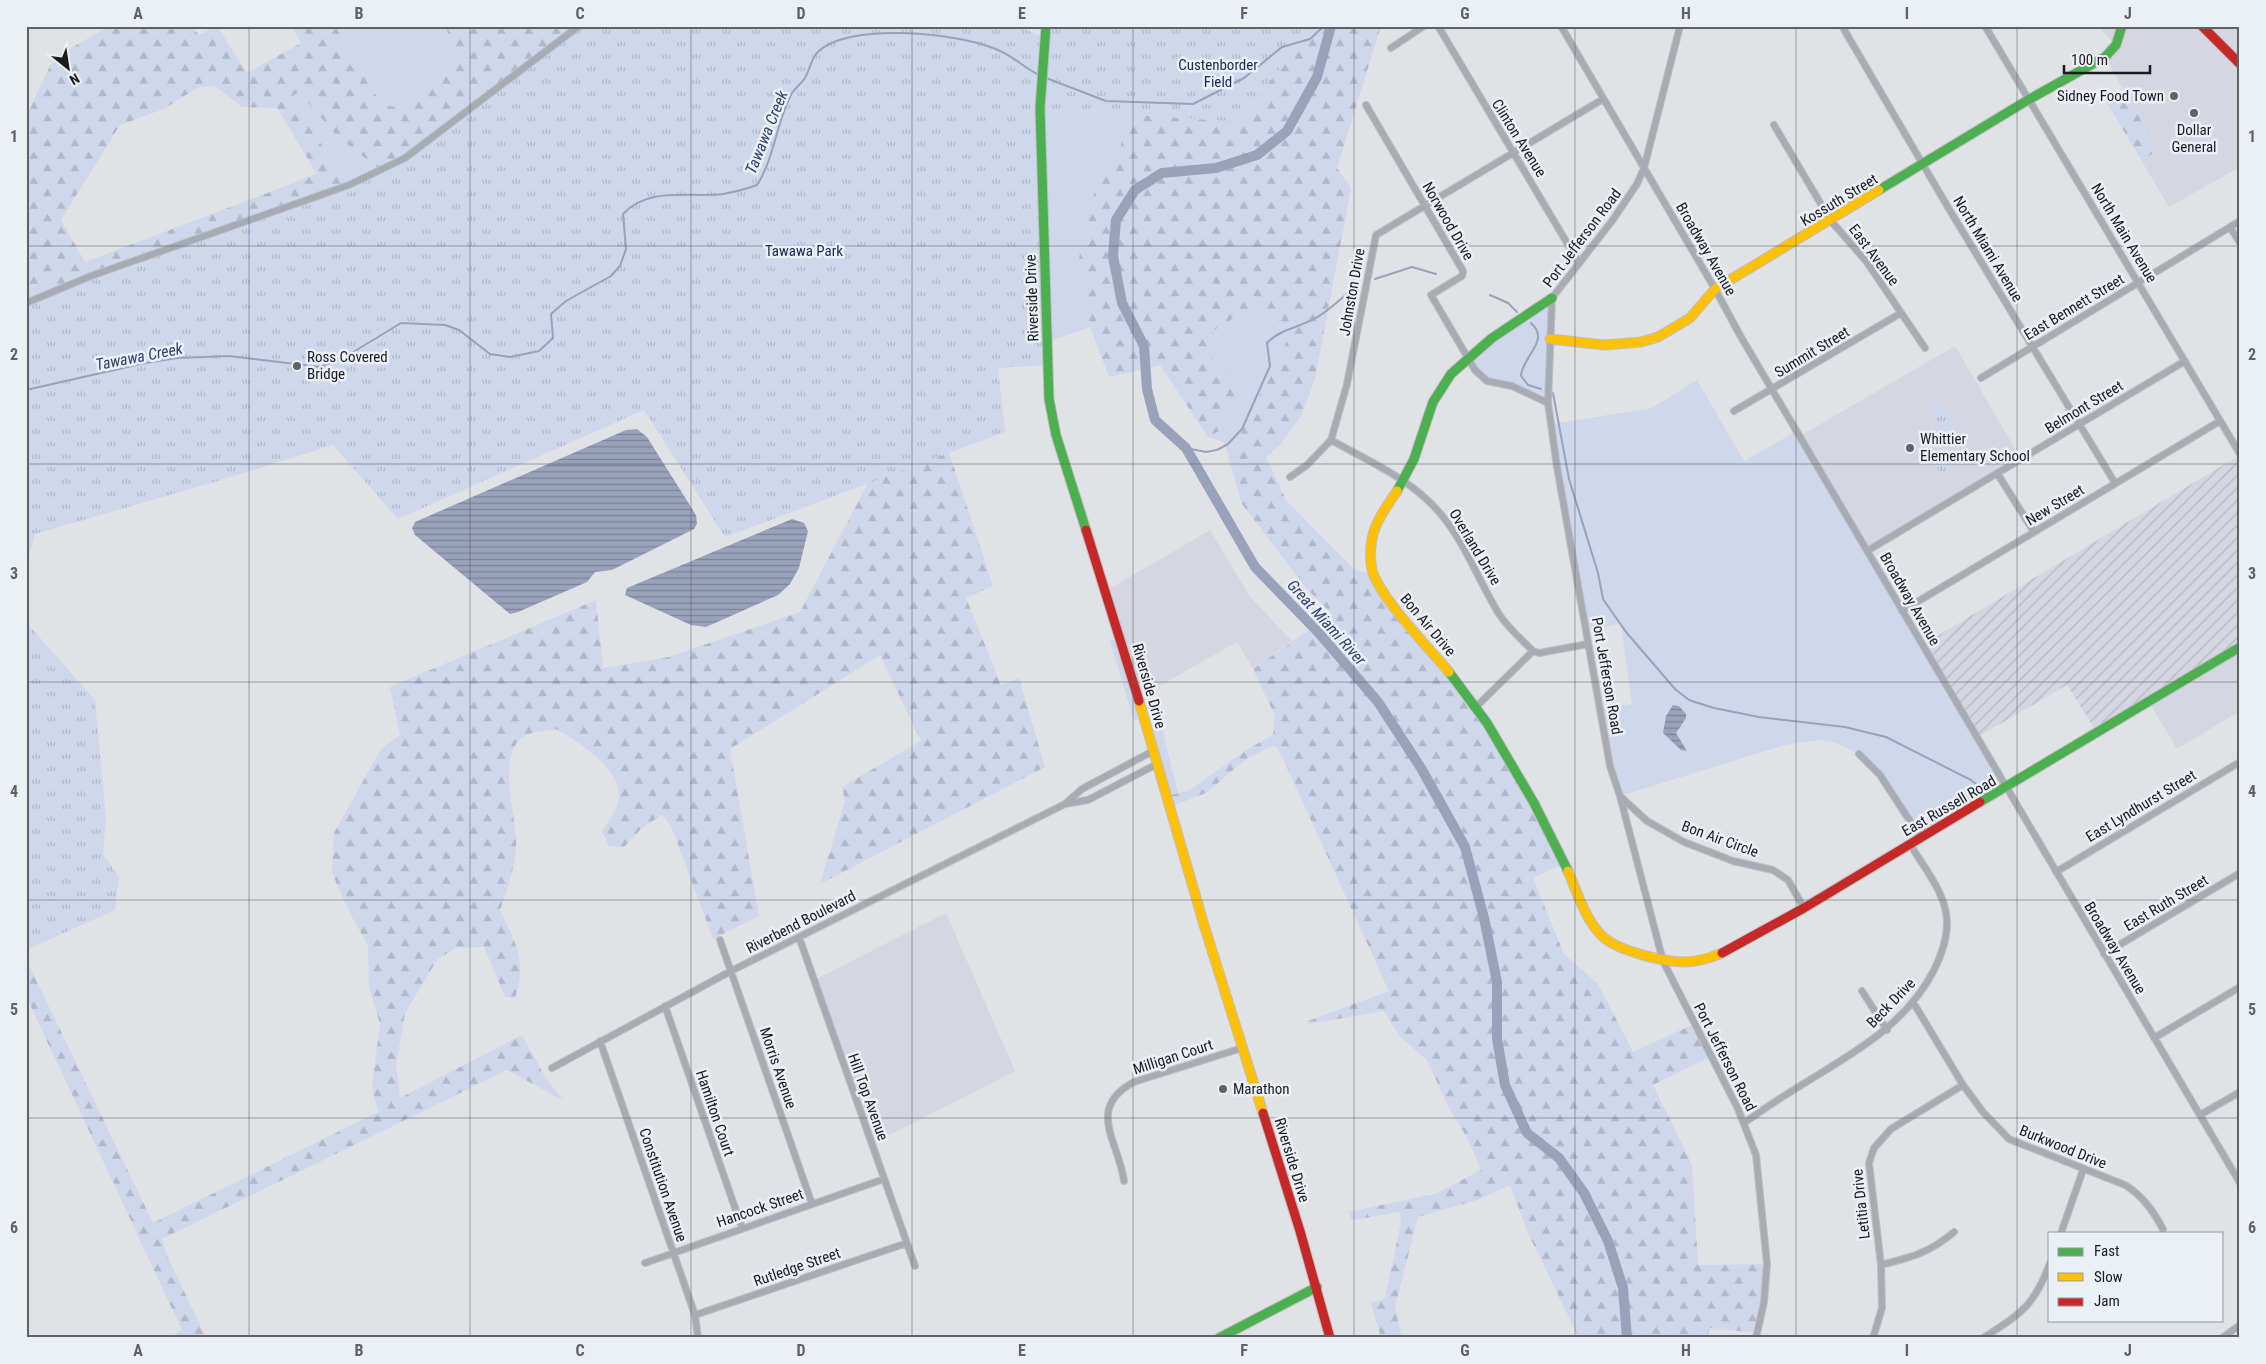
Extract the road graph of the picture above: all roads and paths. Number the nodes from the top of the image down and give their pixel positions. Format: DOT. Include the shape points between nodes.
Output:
graph roads {
  1 [pos="580,26"];
  2 [pos="1046,26"];
  3 [pos="1424,26"];
  4 [pos="1438,26"];
  5 [pos="1561,26"];
  6 [pos="1680,26"];
  7 [pos="1842,26"];
  8 [pos="1985,26"];
  9 [pos="2122,26"];
  10 [pos="2206,27"];
  11 [pos="1391,48"];
  12 [pos="2240,64"];
  13 [pos="1603,99"];
  14 [pos="2028,100"];
  15 [pos="1366,105"];
  16 [pos="1774,125"];
  17 [pos="1514,153"];
  18 [pos="1924,164"];
  19 [pos="1644,168"];
  20 [pos="1426,206"];
  21 [pos="1831,220"];
  22 [pos="2240,221"];
  23 [pos="2230,227"];
  24 [pos="2240,243"];
  25 [pos="1579,263"];
  26 [pos="2139,283"];
  27 [pos="1715,289"];
  28 [pos="1552,298"];
  29 [pos="26,303"];
  30 [pos="1901,314"];
  31 [pos="1550,340"];
  32 [pos="2032,347"];
  33 [pos="1925,348"];
  34 [pos="1468,358"];
  35 [pos="2185,361"];
  36 [pos="1981,378"];
  37 [pos="1773,389"];
  38 [pos="1548,403"];
  39 [pos="1734,412"];
  40 [pos="2220,421"];
  41 [pos="2080,425"];
  42 [pos="1331,440"];
  43 [pos="2240,454"];
  44 [pos="1997,473"];
  45 [pos="1290,476"];
  46 [pos="1402,480"];
  47 [pos="2115,483"];
  48 [pos="2034,532"];
  49 [pos="1867,551"];
  50 [pos="1902,611"];
  51 [pos="1588,644"];
  52 [pos="2240,647"];
  53 [pos="1532,651"];
  54 [pos="1476,707"];
  55 [pos="1153,751"];
  56 [pos="1859,754"];
  57 [pos="2240,762"];
  58 [pos="1157,764"];
  59 [pos="2006,788"];
  60 [pos="1620,796"];
  61 [pos="1065,804"];
  62 [pos="1920,838"];
  63 [pos="1910,844"];
  64 [pos="2056,872"];
  65 [pos="2240,873"];
  66 [pos="1804,908"];
  67 [pos="799,937"];
  68 [pos="720,940"];
  69 [pos="2104,954"];
  70 [pos="1663,960"];
  71 [pos="731,971"];
  72 [pos="2240,987"];
  73 [pos="1862,991"];
  74 [pos="1913,1002"];
  75 [pos="665,1006"];
  76 [pos="1887,1030"];
  77 [pos="2154,1038"];
  78 [pos="600,1041"];
  79 [pos="1242,1048"];
  80 [pos="552,1068"];
  81 [pos="1963,1085"];
  82 [pos="2240,1092"];
  83 [pos="2200,1115"];
  84 [pos="1744,1123"];
  85 [pos="2083,1170"];
  86 [pos="884,1179"];
  87 [pos="1124,1181"];
  88 [pos="2240,1182"];
  89 [pos="812,1204"];
  90 [pos="742,1228"];
  91 [pos="2163,1229"];
  92 [pos="1954,1232"];
  93 [pos="2060,1232"];
  94 [pos="907,1243"];
  95 [pos="672,1252"];
  96 [pos="645,1263"];
  97 [pos="1881,1265"];
  98 [pos="915,1266"];
  99 [pos="2048,1267"];
  100 [pos="1317,1288"];
  101 [pos="695,1315"];
  102 [pos="2240,1325"];
  103 [pos="698,1338"];
  104 [pos="1219,1338"];
  105 [pos="1330,1338"];
  106 [pos="1756,1338"];
  107 [pos="1873,1338"];
  108 [pos="1983,1338"];
  109 [pos="2223,1338"];
  1 -- 29 [label="street" via="405,158 349,185 91,276"];
  2 -- 55 [label="street, Riverside Drive" via="1040,108 1050,399 1056,435"];
  3 -- 11 [label="street"];
  4 -- 17 [label="street, Clinton Avenue"];
  5 -- 13 [label="street, Broadway Avenue"];
  6 -- 19 [label="street, Port Jefferson Road"];
  7 -- 18 [label="street, North Miami Avenue"];
  8 -- 14 [label="street, North Main Avenue"];
  9 -- 14 [label="street, Kossuth Street" via="2111,52"];
  10 -- 12 [label="street"];
  13 -- 17 [label="street, Johnston Drive"];
  13 -- 19 [label="street, Broadway Avenue"];
  14 -- 18 [label="street, Kossuth Street"];
  14 -- 26 [label="street, North Main Avenue"];
  15 -- 20 [label="street, Norwood Drive"];
  16 -- 21 [label="street, East Avenue"];
  17 -- 20 [label="street, Johnston Drive"];
  17 -- 25 [label="street, Clinton Avenue"];
  18 -- 21 [label="street, Kossuth Street"];
  18 -- 32 [label="street, North Miami Avenue"];
  19 -- 25 [label="street, Port Jefferson Road" via="1612,221"];
  19 -- 27 [label="street, Broadway Avenue"];
  20 -- 34 [label="street, Norwood Drive" via="1463,271 1462,276 1431,294"];
  20 -- 42 [label="street, Johnston Drive" via="1376,236 1347,384"];
  21 -- 27 [label="street, Kossuth Street"];
  21 -- 30 [label="street, East Avenue" via="1866,261"];
  22 -- 23 [label="street, East Bennett Street"];
  23 -- 24 [label="street"];
  23 -- 26 [label="street, East Bennett Street"];
  25 -- 28 [label="street, Port Jefferson Road"];
  26 -- 32 [label="street, East Bennett Street"];
  26 -- 35 [label="street, North Main Avenue"];
  27 -- 31 [label="street, Kossuth Street" via="1692,317 1651,341 1601,346"];
  27 -- 37 [label="street, Broadway Avenue" via="1740,338"];
  28 -- 31 [label="street, Port Jefferson Road"];
  28 -- 34 [label="street, Bon Air Drive"];
  30 -- 33 [label="street, East Avenue"];
  30 -- 37 [label="street, Summit Street"];
  31 -- 38 [label="street, Port Jefferson Road"];
  32 -- 36 [label="street, East Bennett Street"];
  32 -- 41 [label="street, North Miami Avenue"];
  34 -- 38 [label="street, Norwood Drive" via="1487,381 1512,386"];
  34 -- 46 [label="street, Bon Air Drive" via="1442,384 1413,462"];
  35 -- 40 [label="street, North Main Avenue"];
  35 -- 41 [label="street, Belmont Street"];
  37 -- 39 [label="street, Summit Street"];
  37 -- 49 [label="street, Broadway Avenue"];
  38 -- 51 [label="street, Port Jefferson Road"];
  40 -- 43 [label="street, North Main Avenue"];
  40 -- 47 [label="street, New Street"];
  41 -- 44 [label="street, Belmont Street"];
  41 -- 47 [label="street, North Miami Avenue"];
  42 -- 45 [label="street, Johnston Drive" via="1307,465"];
  42 -- 46 [label="street, Overland Drive"];
  44 -- 48 [label="street"];
  44 -- 49 [label="street, Belmont Street"];
  46 -- 53 [label="street, Overland Drive" via="1438,510 1469,555 1499,614"];
  46 -- 54 [label="street, Bon Air Drive" via="1378,519 1370,544 1372,575"];
  47 -- 48 [label="street, New Street"];
  48 -- 50 [label="street, New Street"];
  49 -- 50 [label="street, Broadway Avenue"];
  50 -- 59 [label="street, Broadway Avenue"];
  51 -- 53 [label="street" via="1539,653"];
  51 -- 60 [label="street, Port Jefferson Road" via="1610,766"];
  52 -- 59 [label="street, East Russell Road"];
  53 -- 54 [label="street"];
  54 -- 70 [label="street, Bon Air Drive" via="1534,803 1591,922 1602,936 1619,947"];
  55 -- 58 [label="street, Riverside Drive"];
  55 -- 61 [label="street" via="1082,789"];
  56 -- 62 [label="street" via="1880,775"];
  57 -- 64 [label="street, East Lyndhurst Street"];
  58 -- 61 [label="street" via="1088,800"];
  58 -- 79 [label="street, Riverside Drive"];
  59 -- 62 [label="street, East Russell Road"];
  59 -- 64 [label="street, Broadway Avenue"];
  60 -- 66 [label="street, Bon Air Circle" via="1646,821 1684,842 1733,861 1773,870 1788,880"];
  60 -- 70 [label="street, Port Jefferson Road"];
  61 -- 67 [label="street, Riverbend Boulevard"];
  62 -- 63 [label="street, East Russell Road"];
  63 -- 66 [label="street, East Russell Road"];
  63 -- 74 [label="street, Beck Drive" via="1936,887 1944,904 1947,922 1944,950 1928,983"];
  64 -- 69 [label="street, Broadway Avenue"];
  65 -- 69 [label="street, East Ruth Street"];
  66 -- 70 [label="street, East Russell Road" via="1722,954 1704,960"];
  67 -- 71 [label="street, Riverbend Boulevard"];
  67 -- 86 [label="street, Hill Top Avenue"];
  68 -- 71 [label="street, Morris Avenue"];
  69 -- 77 [label="street, Broadway Avenue"];
  70 -- 84 [label="street, Port Jefferson Road"];
  71 -- 75 [label="street, Riverbend Boulevard"];
  71 -- 89 [label="street, Morris Avenue"];
  72 -- 77 [label="street"];
  73 -- 76 [label="street"];
  74 -- 76 [label="street, Beck Drive"];
  74 -- 81 [label="street, Burkwood Drive"];
  75 -- 78 [label="street, Riverbend Boulevard"];
  75 -- 90 [label="street, Hamilton Court"];
  76 -- 84 [label="street, Beck Drive"];
  77 -- 83 [label="street, Broadway Avenue"];
  78 -- 80 [label="street, Riverbend Boulevard"];
  78 -- 95 [label="street, Constitution Avenue"];
  79 -- 87 [label="street, Milligan Court" via="1134,1082 1112,1098 1107,1110 1109,1132"];
  79 -- 100 [label="street, Riverside Drive"];
  81 -- 85 [label="street, Burkwood Drive" via="2009,1139"];
  81 -- 97 [label="street, Letitia Drive" via="1891,1129 1874,1148 1868,1163"];
  82 -- 83 [label="street"];
  83 -- 88 [label="street, Broadway Avenue"];
  84 -- 106 [label="street, Port Jefferson Road" via="1756,1155 1767,1264 1764,1302"];
  85 -- 91 [label="street, Burkwood Drive" via="2136,1192 2151,1208"];
  85 -- 93 [label="street"];
  86 -- 89 [label="street, Hancock Street"];
  86 -- 94 [label="street, Hill Top Avenue"];
  89 -- 90 [label="street, Hancock Street"];
  90 -- 95 [label="street, Hancock Street"];
  92 -- 97 [label="street" via="1935,1248"];
  94 -- 98 [label="street, Hill Top Avenue"];
  94 -- 101 [label="street, Rutledge Street"];
  95 -- 96 [label="street, Hancock Street"];
  95 -- 101 [label="street, Constitution Avenue"];
  97 -- 107 [label="street, Letitia Drive" via="1882,1308"];
  99 -- 108 [label="street" via="2031,1303 2022,1313"];
  100 -- 104 [label="street"];
  100 -- 105 [label="street, Riverside Drive"];
  101 -- 103 [label="street, Constitution Avenue"];
  102 -- 109 [label="street"];
}
